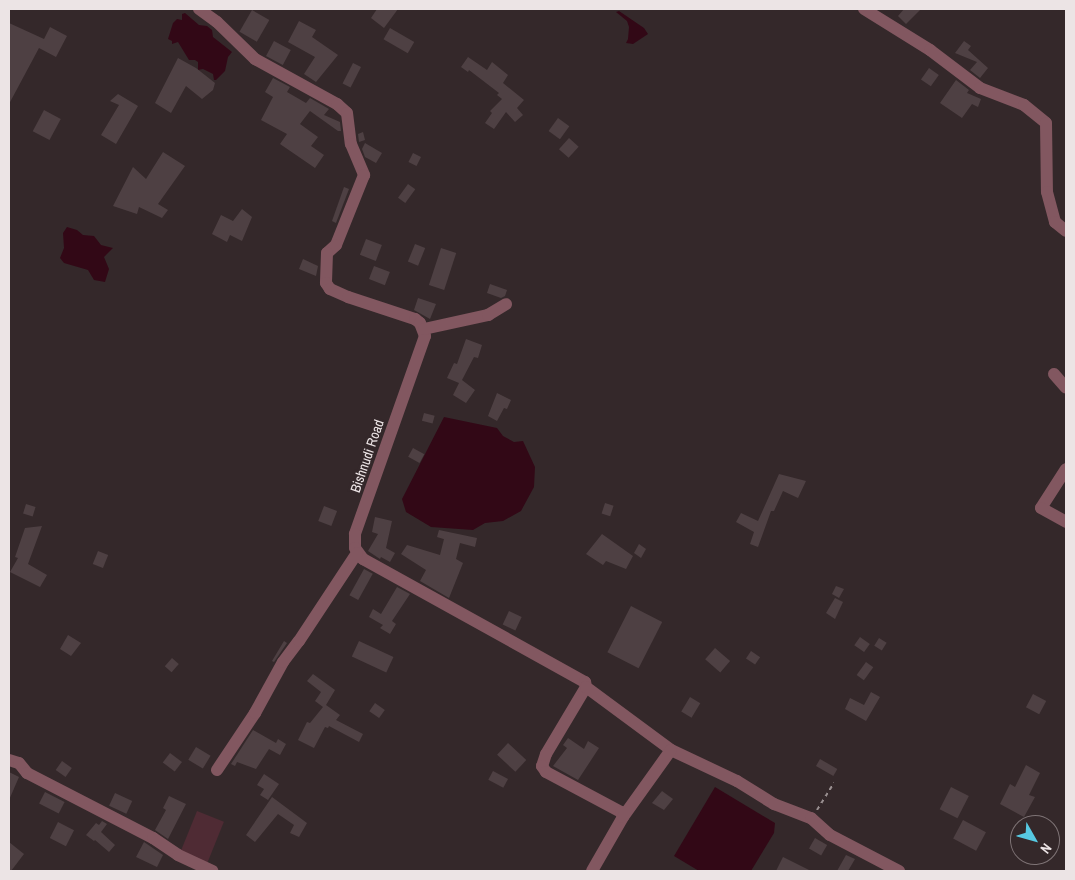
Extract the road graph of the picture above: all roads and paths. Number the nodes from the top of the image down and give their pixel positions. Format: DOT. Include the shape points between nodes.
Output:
graph roads {
  1 [pos="199,9"];
  2 [pos="864,9"];
  3 [pos="1066,231"];
  4 [pos="506,304"];
  5 [pos="424,329"];
  6 [pos="1054,374"];
  7 [pos="1066,388"];
  8 [pos="1066,469"];
  9 [pos="1066,522"];
  10 [pos="357,553"];
  11 [pos="586,687"];
  12 [pos="671,750"];
  13 [pos="9,760"];
  14 [pos="217,770"];
  15 [pos="834,784"];
  16 [pos="623,817"];
  17 [pos="811,818"];
  18 [pos="213,871"];
  19 [pos="592,871"];
  20 [pos="900,871"];
  1 -- 5 [label="street" via="255,59 337,104 347,113 351,144 364,175 336,245 327,253 326,283 330,289 348,297 415,319"];
  2 -- 3 [label="street" via="930,50 980,88 1024,106 1046,123 1047,192 1055,222"];
  4 -- 5 [label="street" via="488,315"];
  5 -- 10 [label="street, Bishnudi Road" via="425,336 355,534"];
  6 -- 7 [label="street"];
  8 -- 9 [label="street" via="1041,508"];
  10 -- 11 [label="street" via="471,620 579,677"];
  10 -- 14 [label="street" via="300,642 283,662 255,713"];
  11 -- 12 [label="street"];
  11 -- 16 [label="street" via="546,754 543,769 615,807"];
  12 -- 16 [label="street"];
  12 -- 17 [label="street" via="737,781 774,804"];
  13 -- 18 [label="street" via="19,763 27,773"];
  15 -- 17 [label="path"];
  16 -- 19 [label="street"];
  17 -- 20 [label="street" via="830,835"];
}
